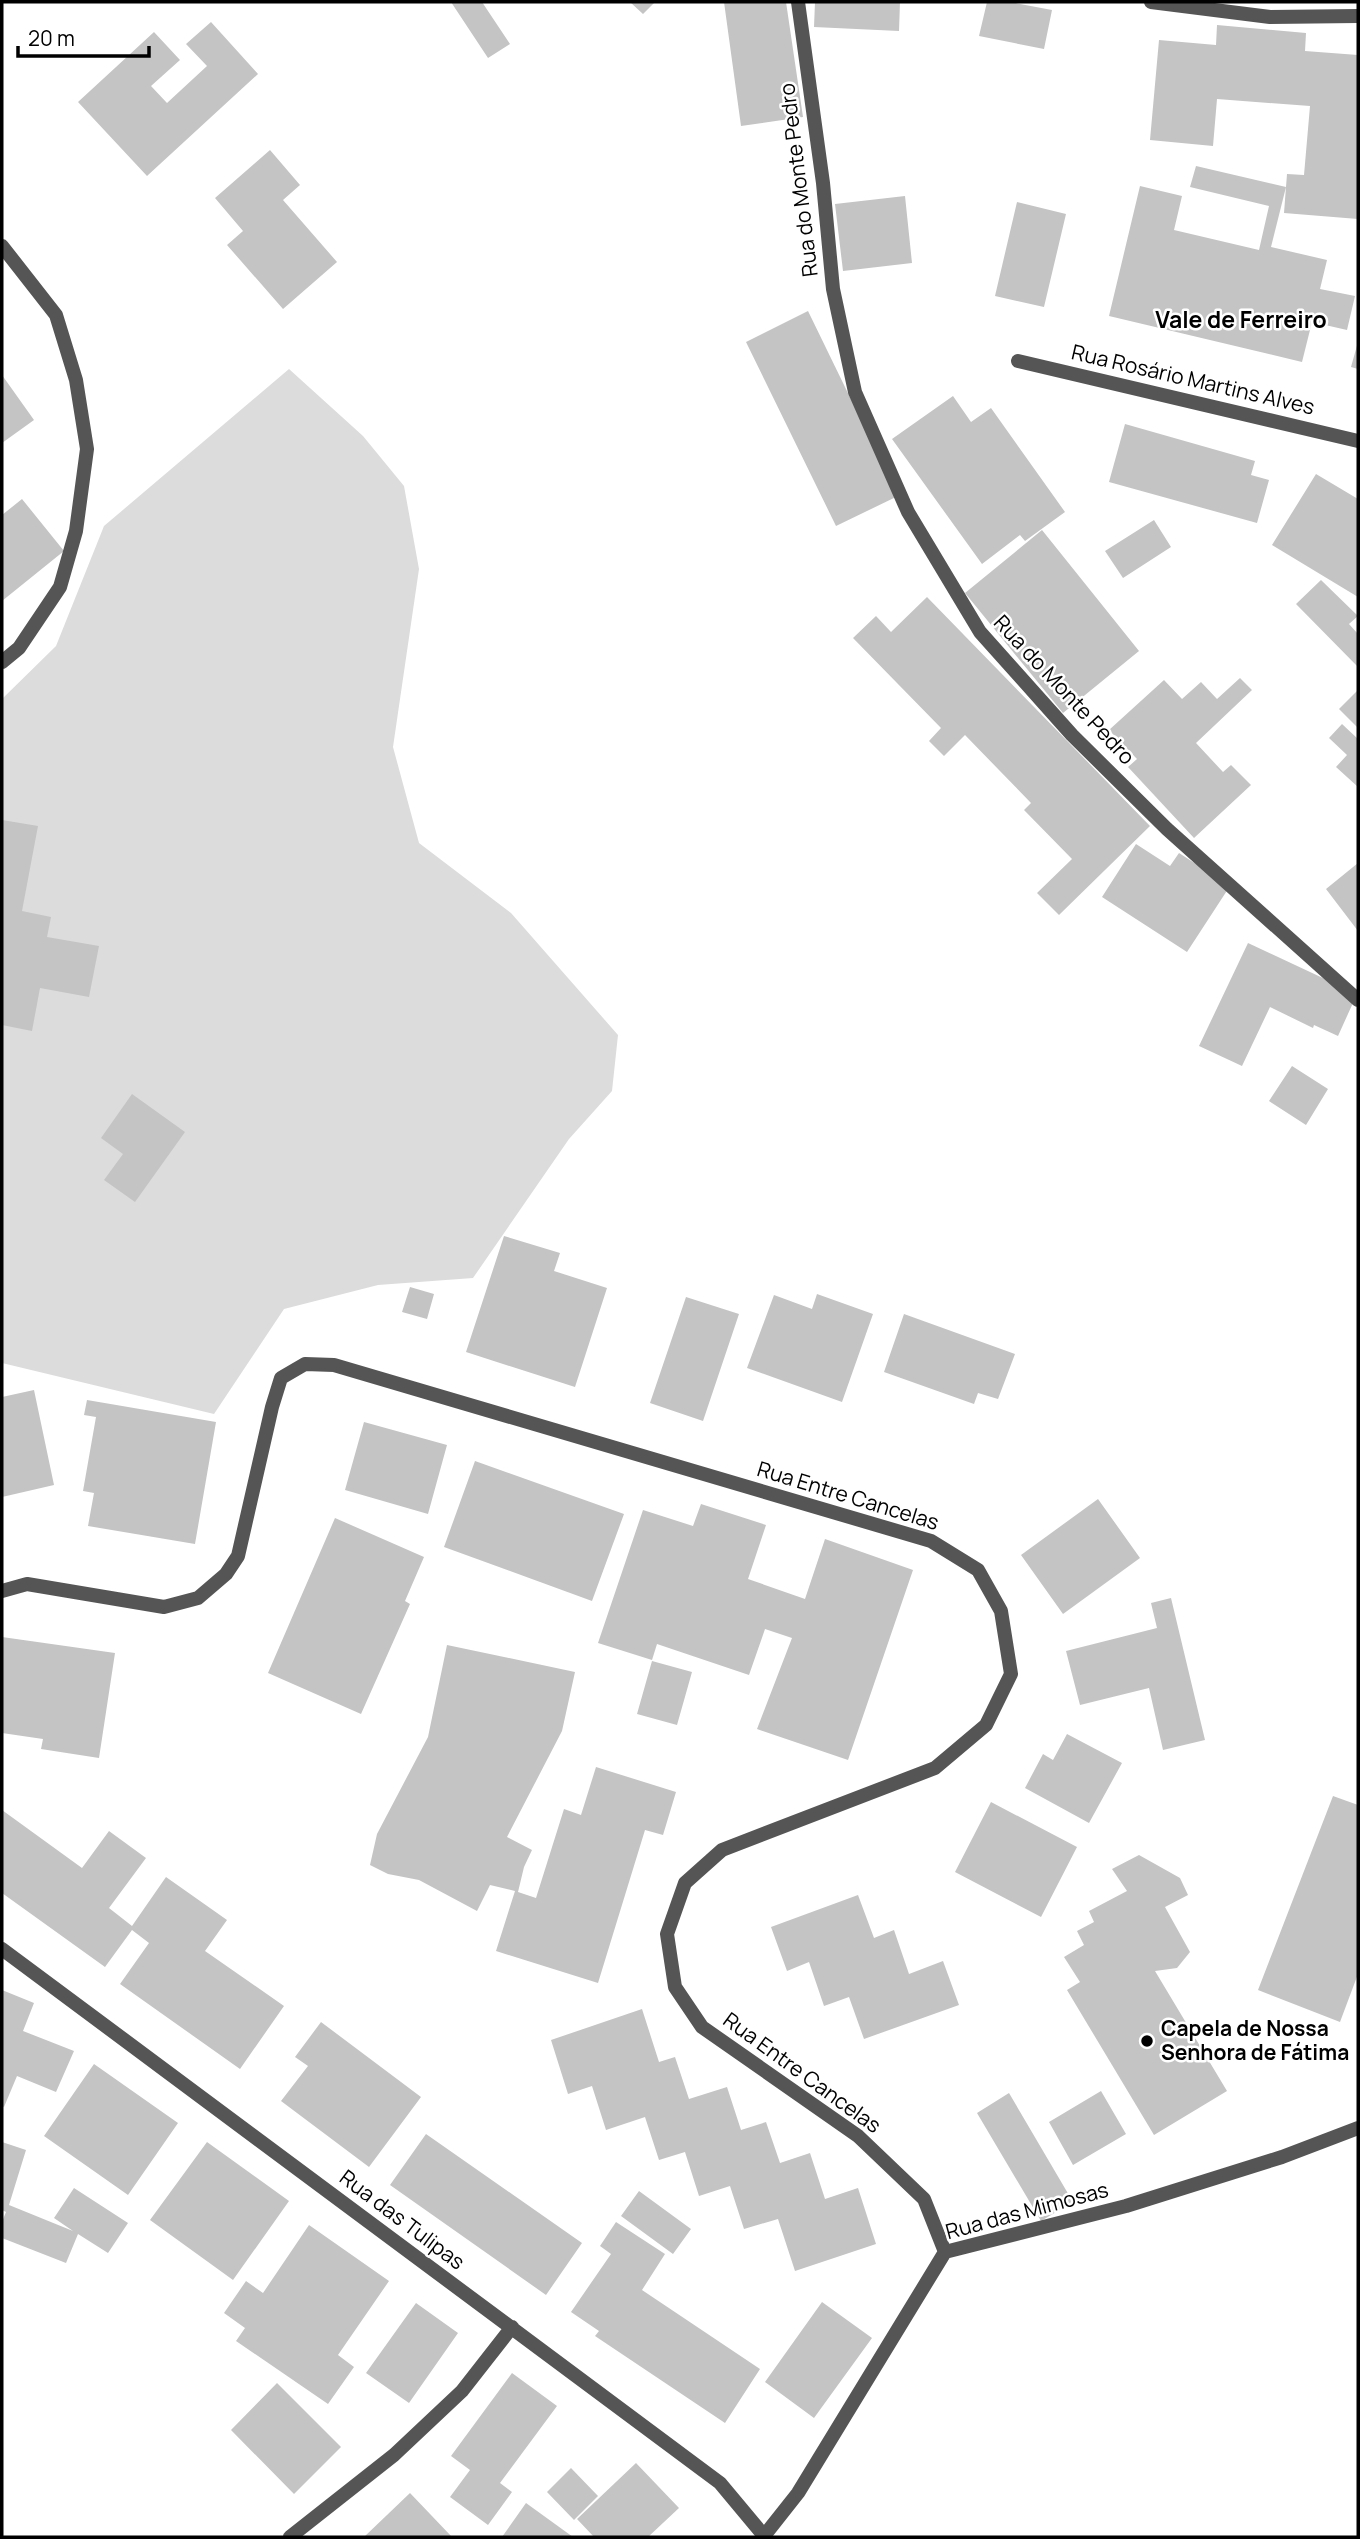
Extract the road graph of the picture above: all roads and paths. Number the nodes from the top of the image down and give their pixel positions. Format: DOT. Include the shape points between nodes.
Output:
graph roads {
  1 [pos="798,2"];
  2 [pos="1151,2"];
  3 [pos="1358,16"];
  4 [pos="2,246"];
  5 [pos="1018,361"];
  6 [pos="1358,441"];
  7 [pos="2,662"];
  8 [pos="1358,1000"];
  9 [pos="2,1591"];
  10 [pos="2,1949"];
  11 [pos="1358,2128"];
  12 [pos="945,2252"];
  13 [pos="512,2327"];
  14 [pos="290,2537"];
  15 [pos="764,2537"];
  1 -- 8 [label="street, Rua do Monte Pedro" via="833,289 855,392 908,512 980,632 1072,735 1167,829"];
  2 -- 3 [label="street" via="1270,17"];
  4 -- 7 [label="street" via="56,315 76,380 87,449 76,531 60,587 19,648"];
  5 -- 6 [label="street, Rua Rosário Martins Alves"];
  9 -- 12 [label="street, Rua Entre Cancelas" via="27,1584 164,1607 198,1598 226,1574 238,1556 281,1378 305,1364 334,1365 932,1541 978,1570 1001,1611 1011,1674 986,1726 935,1768 722,1850 685,1883 667,1934 675,1987 702,2027 858,2136 924,2199"];
  10 -- 13 [label="street, Rua das Tulipas"];
  11 -- 12 [label="street, Rua das Mimosas" via="1126,2206"];
  12 -- 15 [label="street, Rua das Mimosas" via="798,2493"];
  13 -- 14 [label="street" via="463,2391 394,2455"];
  13 -- 15 [label="street, Rua das Tulipas" via="720,2483"];
}
